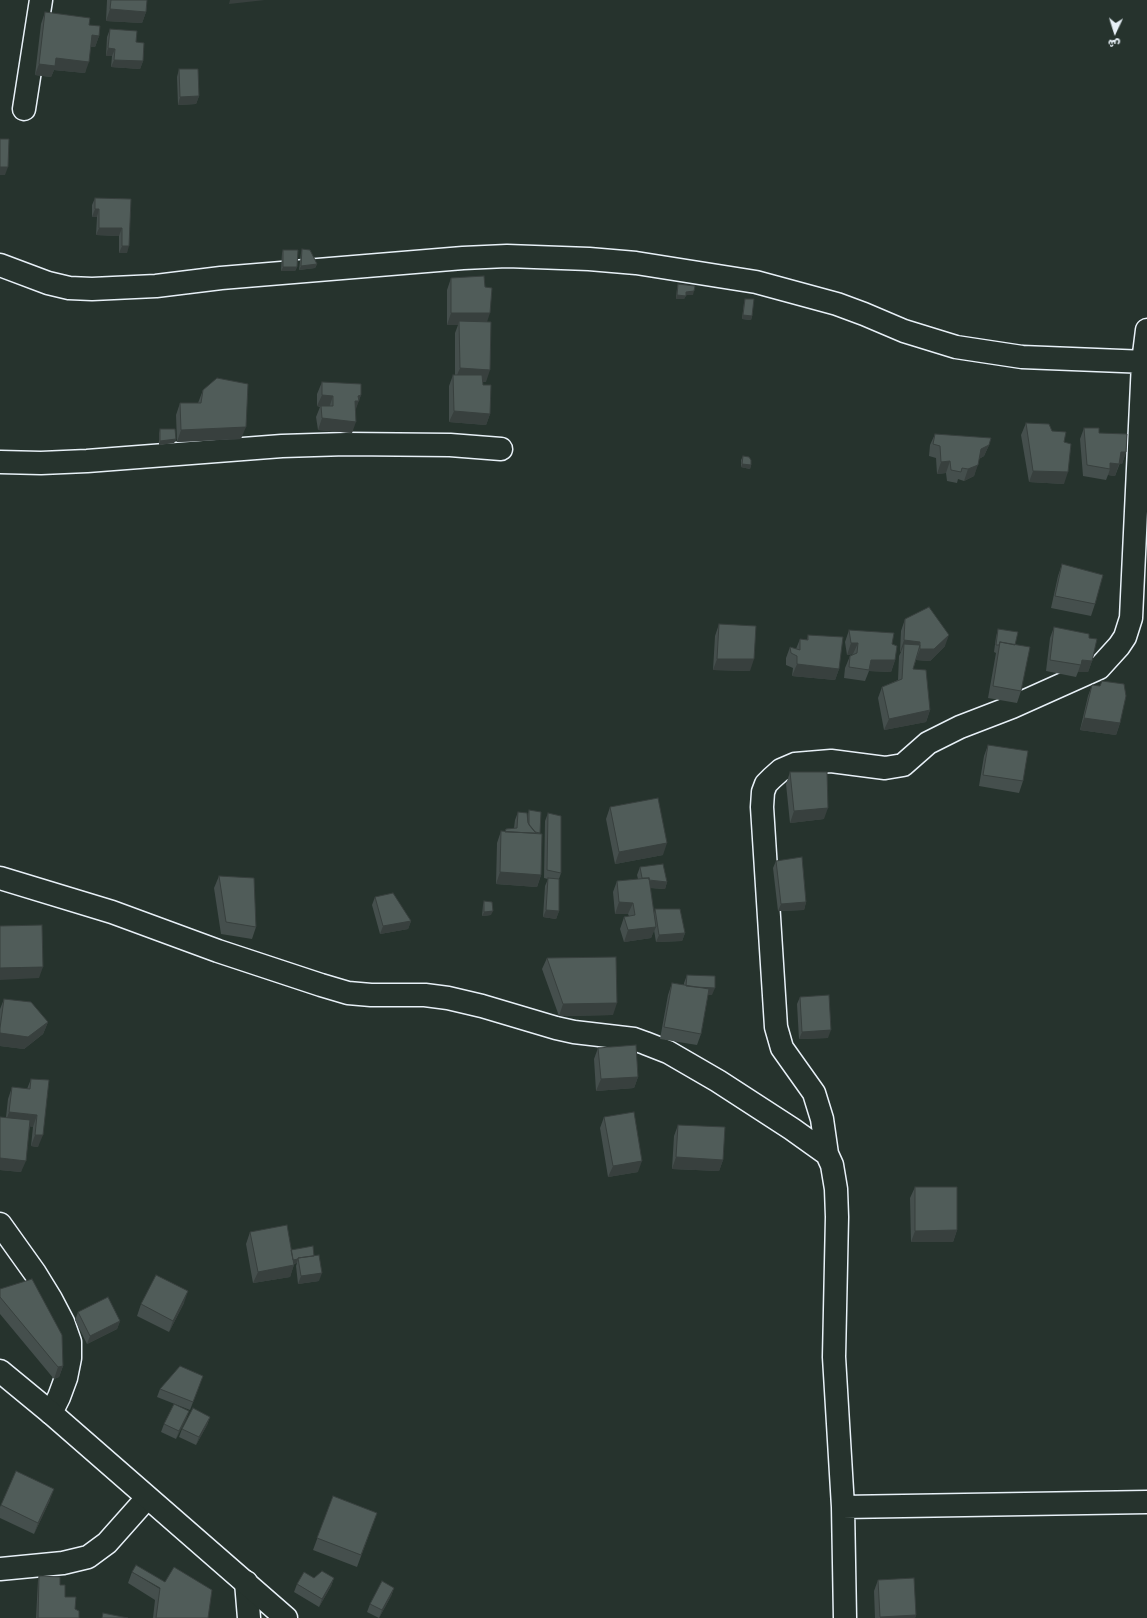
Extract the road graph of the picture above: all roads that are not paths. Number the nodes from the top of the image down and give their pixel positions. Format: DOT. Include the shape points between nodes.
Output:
graph roads {
  1 [pos="41,0"];
  2 [pos="24,109"];
  3 [pos="0,265"];
  4 [pos="1147,330"];
  5 [pos="1145,362"];
  6 [pos="501,449"];
  7 [pos="0,462"];
  8 [pos="0,878"];
  9 [pos="827,1154"];
  10 [pos="0,1224"];
  11 [pos="0,1371"];
  12 [pos="51,1413"];
  13 [pos="147,1498"];
  14 [pos="1147,1502"];
  15 [pos="844,1507"];
  16 [pos="0,1569"];
  17 [pos="246,1582"];
  18 [pos="249,1618"];
  19 [pos="286,1618"];
  20 [pos="845,1618"];
  1 -- 2 [label="street"];
  3 -- 5 [label="street" via="48,283 69,288 92,289 156,286 221,278 463,258 507,256 589,259 636,263 756,282 837,304 904,331 956,347 1022,357"];
  4 -- 5 [label="street"];
  5 -- 9 [label="street" via="1131,618 1125,637 1108,659 1098,668 1082,676 928,743 903,765 885,768 831,761 795,764 781,770 765,788 762,807 776,1027 782,1048 814,1093 822,1119"];
  6 -- 7 [label="street" via="450,445 346,444 282,446 87,461"];
  8 -- 9 [label="street" via="112,912 218,951 348,993 448,998 556,1028 646,1043 679,1058"];
  9 -- 15 [label="street" via="832,1165 836,1189 834,1357"];
  10 -- 12 [label="street" via="51,1299 70,1342 66,1378"];
  11 -- 12 [label="street"];
  12 -- 13 [label="street"];
  13 -- 16 [label="street" via="107,1543 88,1557 63,1563"];
  13 -- 17 [label="street"];
  14 -- 15 [label="street"];
  15 -- 20 [label="street"];
  17 -- 18 [label="street"];
  17 -- 19 [label="street"];
}
